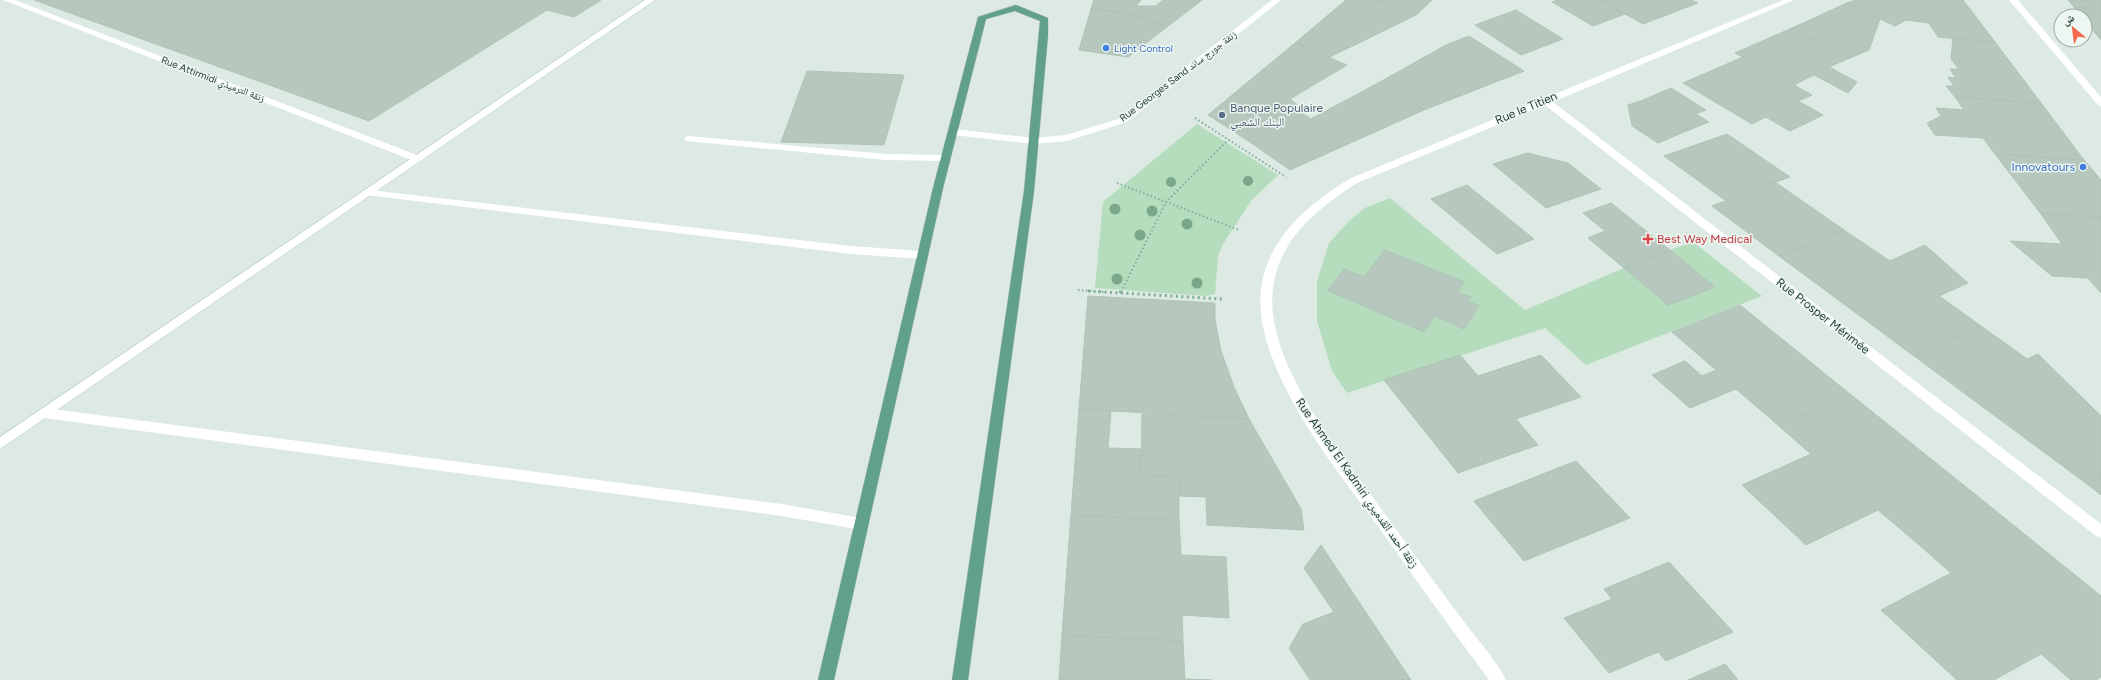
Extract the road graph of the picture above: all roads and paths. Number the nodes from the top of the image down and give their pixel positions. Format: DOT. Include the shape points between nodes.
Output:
graph roads {
  1 [pos="7,0"];
  2 [pos="651,0"];
  3 [pos="1277,0"];
  4 [pos="1790,0"];
  5 [pos="2013,0"];
  6 [pos="1018,4"];
  7 [pos="1545,100"];
  8 [pos="2101,103"];
  9 [pos="1195,118"];
  10 [pos="953,132"];
  11 [pos="688,139"];
  12 [pos="1228,140"];
  13 [pos="1034,141"];
  14 [pos="946,158"];
  15 [pos="418,159"];
  16 [pos="1286,177"];
  17 [pos="1117,183"];
  18 [pos="370,193"];
  19 [pos="1166,202"];
  20 [pos="1239,230"];
  21 [pos="1281,244"];
  22 [pos="922,255"];
  23 [pos="1078,290"];
  24 [pos="1120,293"];
  25 [pos="1222,299"];
  26 [pos="44,413"];
  27 [pos="0,444"];
  28 [pos="861,524"];
  29 [pos="2101,532"];
  30 [pos="826,680"];
  31 [pos="960,680"];
  32 [pos="1498,680"];
  1 -- 15 [label="street, Rue Attirmidi زنقة الترميذي"];
  2 -- 15 [label="street"];
  3 -- 13 [label="street, Rue Georges Sand زنقة جورج ساند" via="1124,120 1067,138"];
  4 -- 7 [label="street, Rue le Titien"];
  5 -- 8 [label="street"];
  6 -- 10 [label="main road" via="982,17"];
  6 -- 13 [label="main road" via="1045,20"];
  7 -- 21 [label="street, Rue le Titien" via="1353,181 1325,198 1300,220"];
  7 -- 29 [label="street, Rue Prosper Mérimée"];
  9 -- 12 [label="path"];
  10 -- 13 [label="street, Rue Georges Sand زنقة جورج ساند"];
  10 -- 14 [label="main road"];
  11 -- 14 [label="street" via="886,157"];
  12 -- 16 [label="path"];
  12 -- 19 [label="path"];
  13 -- 31 [label="main road"];
  14 -- 22 [label="main road"];
  15 -- 18 [label="street"];
  17 -- 19 [label="path"];
  18 -- 22 [label="street" via="851,250"];
  18 -- 26 [label="street"];
  19 -- 20 [label="path"];
  19 -- 24 [label="path"];
  21 -- 32 [label="street, Rue Ahmed El Kadmiri زنقة أحمد القدميري" via="1267,289 1268,312 1281,363 1296,396 1377,514"];
  22 -- 28 [label="main road"];
  23 -- 24 [label="path"];
  24 -- 25 [label="path"];
  26 -- 27 [label="street"];
  26 -- 28 [label="street" via="782,510"];
  28 -- 30 [label="main road"];
}
